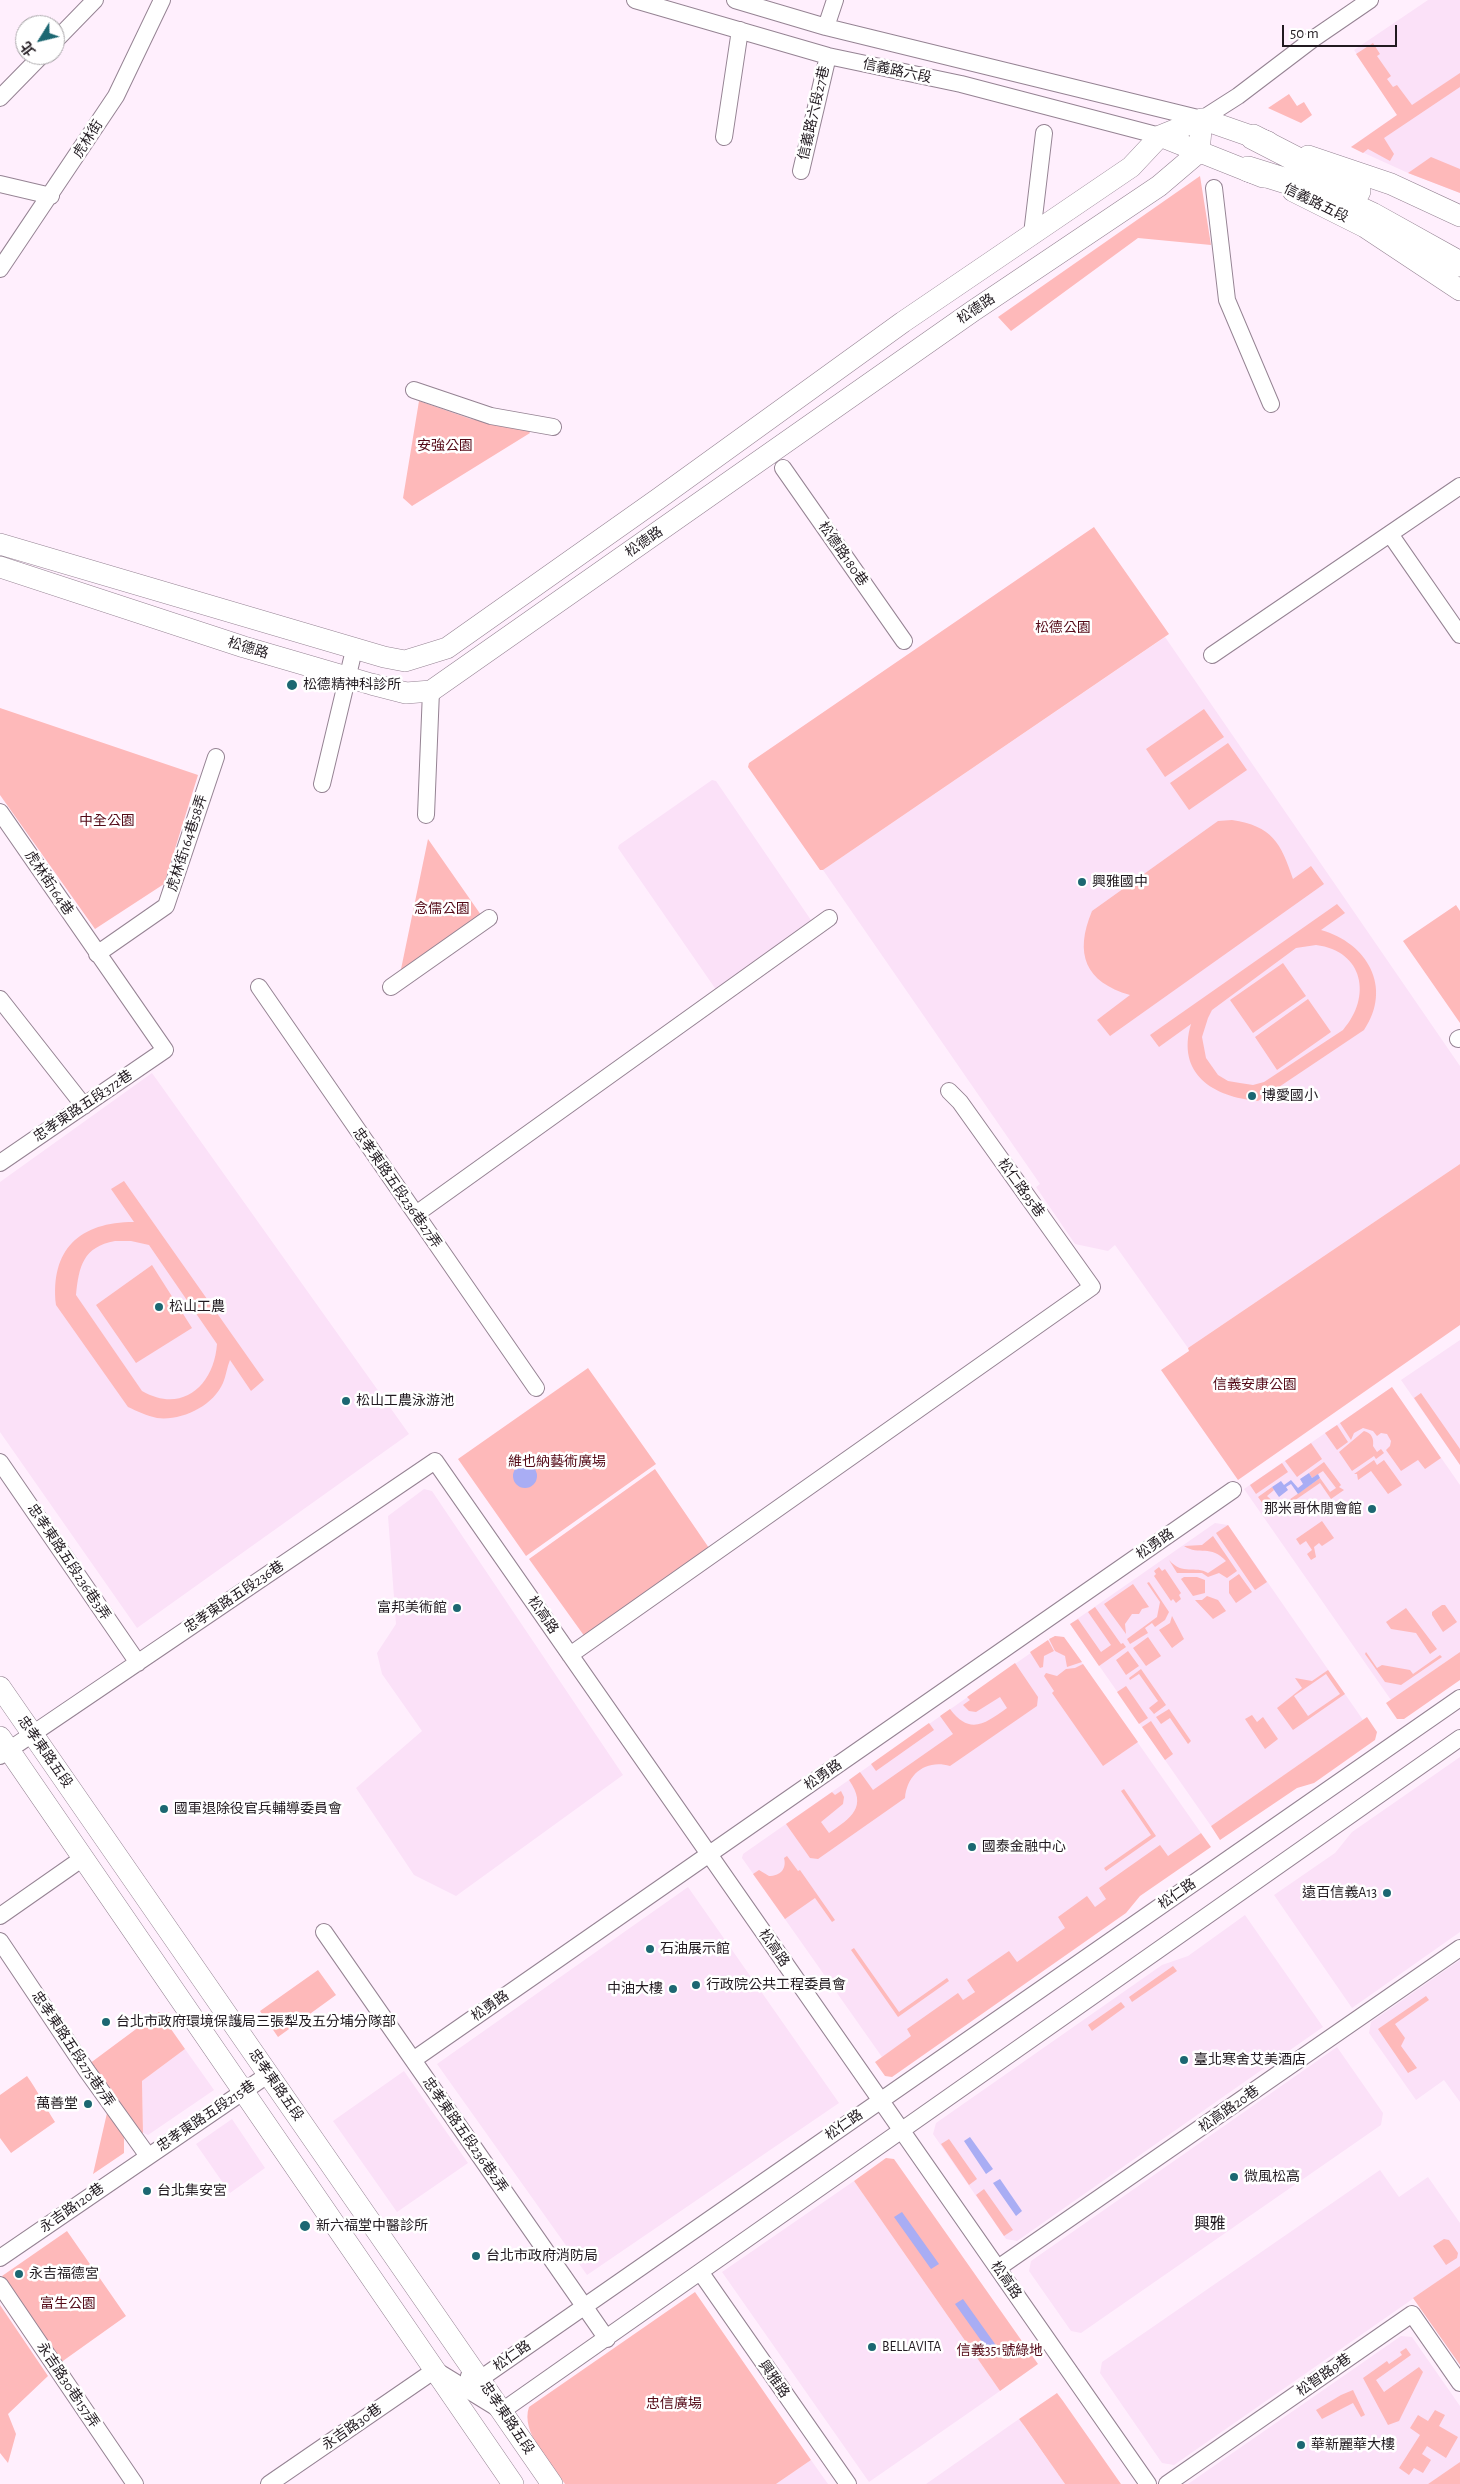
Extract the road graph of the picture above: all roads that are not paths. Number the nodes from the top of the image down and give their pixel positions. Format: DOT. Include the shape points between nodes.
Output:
graph roads {
  1 [pos="95,0"];
  2 [pos="162,0"];
  3 [pos="635,0"];
  4 [pos="735,0"];
  5 [pos="835,0"];
  6 [pos="1370,0"];
  7 [pos="826,27"];
  8 [pos="740,30"];
  9 [pos="65,31"];
  10 [pos="828,56"];
  11 [pos="32,65"];
  12 [pos="0,98"];
  13 [pos="1202,119"];
  14 [pos="1044,134"];
  15 [pos="1160,136"];
  16 [pos="724,137"];
  17 [pos="1253,137"];
  18 [pos="1199,152"];
  19 [pos="1248,169"];
  20 [pos="801,171"];
  21 [pos="0,184"];
  22 [pos="1214,188"];
  23 [pos="51,196"];
  24 [pos="1460,216"];
  25 [pos="1032,234"];
  26 [pos="1460,245"];
  27 [pos="1460,264"];
  28 [pos="0,269"];
  29 [pos="1460,290"];
  30 [pos="414,390"];
  31 [pos="1271,404"];
  32 [pos="553,427"];
  33 [pos="783,468"];
  34 [pos="1460,486"];
  35 [pos="1390,534"];
  36 [pos="4,545"];
  37 [pos="0,569"];
  38 [pos="1460,635"];
  39 [pos="904,640"];
  40 [pos="354,650"];
  41 [pos="1212,656"];
  42 [pos="349,677"];
  43 [pos="431,691"];
  44 [pos="216,757"];
  45 [pos="322,784"];
  46 [pos="0,812"];
  47 [pos="426,816"];
  48 [pos="489,918"];
  49 [pos="829,918"];
  50 [pos="97,954"];
  51 [pos="391,987"];
  52 [pos="258,988"];
  53 [pos="0,999"];
  54 [pos="165,1050"];
  55 [pos="949,1091"];
  56 [pos="84,1106"];
  57 [pos="0,1163"];
  58 [pos="416,1214"];
  59 [pos="536,1388"];
  60 [pos="435,1461"];
  61 [pos="0,1462"];
  62 [pos="1233,1490"];
  63 [pos="570,1655"];
  64 [pos="138,1663"];
  65 [pos="0,1687"];
  66 [pos="1460,1698"];
  67 [pos="33,1734"];
  68 [pos="1460,1738"];
  69 [pos="3,1748"];
  70 [pos="709,1854"];
  71 [pos="83,1858"];
  72 [pos="0,1916"];
  73 [pos="324,1932"];
  74 [pos="0,1941"];
  75 [pos="1460,1948"];
  76 [pos="412,2060"];
  77 [pos="268,2074"];
  78 [pos="244,2091"];
  79 [pos="881,2100"];
  80 [pos="902,2132"];
  81 [pos="146,2157"];
  82 [pos="0,2258"];
  83 [pos="998,2268"];
  84 [pos="701,2273"];
  85 [pos="0,2285"];
  86 [pos="584,2306"];
  87 [pos="607,2339"];
  88 [pos="435,2370"];
  89 [pos="480,2378"];
  90 [pos="1460,2384"];
  91 [pos="502,2411"];
  92 [pos="136,2484"];
  93 [pos="269,2484"];
  94 [pos="513,2484"];
  95 [pos="552,2484"];
  96 [pos="848,2484"];
  97 [pos="1148,2484"];
  98 [pos="1167,2484"];
  1 -- 9 [label="street"];
  2 -- 23 [label="street, 虎林街" via="116,96"];
  3 -- 8 [label="street, 信義路六段"];
  4 -- 7 [label="street, 信義路六段"];
  5 -- 7 [label="street"];
  6 -- 13 [label="street, 松德路"];
  7 -- 13 [label="street, 信義路六段"];
  8 -- 10 [label="street, 信義路六段"];
  8 -- 16 [label="street"];
  10 -- 15 [label="street, 信義路六段" via="961,84"];
  10 -- 20 [label="street, 信義路六段27巷"];
  11 -- 12 [label="street"];
  13 -- 15 [label="main road, 松德路"];
  13 -- 17 [label="main road"];
  13 -- 18 [label="main road"];
  14 -- 25 [label="street"];
  15 -- 18 [label="main road, 信義路五段"];
  15 -- 25 [label="main road, 松德路" via="1131,167"];
  17 -- 24 [label="main road" via="1391,184"];
  17 -- 26 [label="highway"];
  18 -- 19 [label="main road, 信義路五段"];
  18 -- 43 [label="main road, 松德路" via="1159,186 973,311"];
  19 -- 27 [label="highway" via="1325,193"];
  19 -- 29 [label="main road, 信義路五段" via="1365,227"];
  21 -- 23 [label="street"];
  22 -- 31 [label="street" via="1228,300"];
  23 -- 28 [label="street, 虎林街"];
  25 -- 40 [label="main road, 松德路" via="903,322 448,648 405,661"];
  30 -- 32 [label="street" via="491,416"];
  33 -- 39 [label="street, 松德路180巷"];
  34 -- 35 [label="street"];
  35 -- 38 [label="street"];
  35 -- 41 [label="street"];
  36 -- 37 [label="street"];
  36 -- 40 [label="main road, 松德路"];
  37 -- 42 [label="main road, 松德路"];
  40 -- 42 [label="street"];
  42 -- 43 [label="main road, 松德路" via="406,693"];
  42 -- 45 [label="street"];
  43 -- 47 [label="street"];
  44 -- 50 [label="street, 虎林街164巷58弄" via="166,906"];
  46 -- 50 [label="street, 虎林街164巷"];
  48 -- 51 [label="street"];
  49 -- 58 [label="street"];
  50 -- 54 [label="street, 虎林街164巷"];
  52 -- 58 [label="street, 忠孝東路五段236巷27弄"];
  53 -- 56 [label="street"];
  54 -- 56 [label="street, 忠孝東路五段372巷"];
  55 -- 63 [label="street, 松仁路95巷" via="1092,1287"];
  56 -- 57 [label="street, 忠孝東路五段372巷"];
  58 -- 59 [label="street, 忠孝東路五段236巷27弄"];
  60 -- 63 [label="street, 松高路"];
  60 -- 64 [label="street, 忠孝東路五段236巷"];
  61 -- 64 [label="street, 忠孝東路五段236巷3弄"];
  62 -- 70 [label="street, 松勇路"];
  63 -- 70 [label="street, 松高路"];
  64 -- 67 [label="street, 忠孝東路五段236巷"];
  65 -- 67 [label="main road, 忠孝東路五段"];
  66 -- 79 [label="street, 松仁路"];
  67 -- 69 [label="street, 忠孝東路五段236巷"];
  67 -- 77 [label="main road, 忠孝東路五段"];
  68 -- 80 [label="street"];
  69 -- 71 [label="main road, 忠孝東路五段"];
  70 -- 76 [label="street, 松勇路"];
  70 -- 79 [label="street, 松高路"];
  71 -- 72 [label="street"];
  71 -- 78 [label="main road, 忠孝東路五段"];
  73 -- 76 [label="street, 忠孝東路五段236巷2弄"];
  74 -- 81 [label="street, 忠孝東路五段275巷7弄"];
  75 -- 83 [label="street, 松高路20巷"];
  76 -- 86 [label="street, 忠孝東路五段236巷2弄"];
  77 -- 78 [label="street, 忠孝東路五段215巷"];
  77 -- 89 [label="main road, 忠孝東路五段"];
  78 -- 81 [label="street, 忠孝東路五段215巷"];
  78 -- 88 [label="main road, 忠孝東路五段"];
  79 -- 80 [label="street, 松高路"];
  79 -- 86 [label="street, 松仁路"];
  80 -- 83 [label="street, 松高路"];
  80 -- 84 [label="street"];
  81 -- 82 [label="street, 永吉路120巷"];
  83 -- 97 [label="street, 松高路"];
  84 -- 87 [label="street"];
  84 -- 96 [label="street, 興雅路"];
  85 -- 92 [label="street, 永吉路30巷157弄"];
  86 -- 87 [label="street, 忠孝東路五段236巷2弄"];
  86 -- 89 [label="street, 松仁路"];
  87 -- 91 [label="street"];
  88 -- 89 [label="street, 松仁路"];
  88 -- 91 [label="street"];
  88 -- 93 [label="street, 永吉路30巷"];
  88 -- 94 [label="main road, 忠孝東路五段"];
  89 -- 91 [label="main road, 忠孝東路五段"];
  90 -- 98 [label="street, 松智路9巷" via="1412,2314"];
  91 -- 95 [label="main road, 忠孝東路五段"];
}
